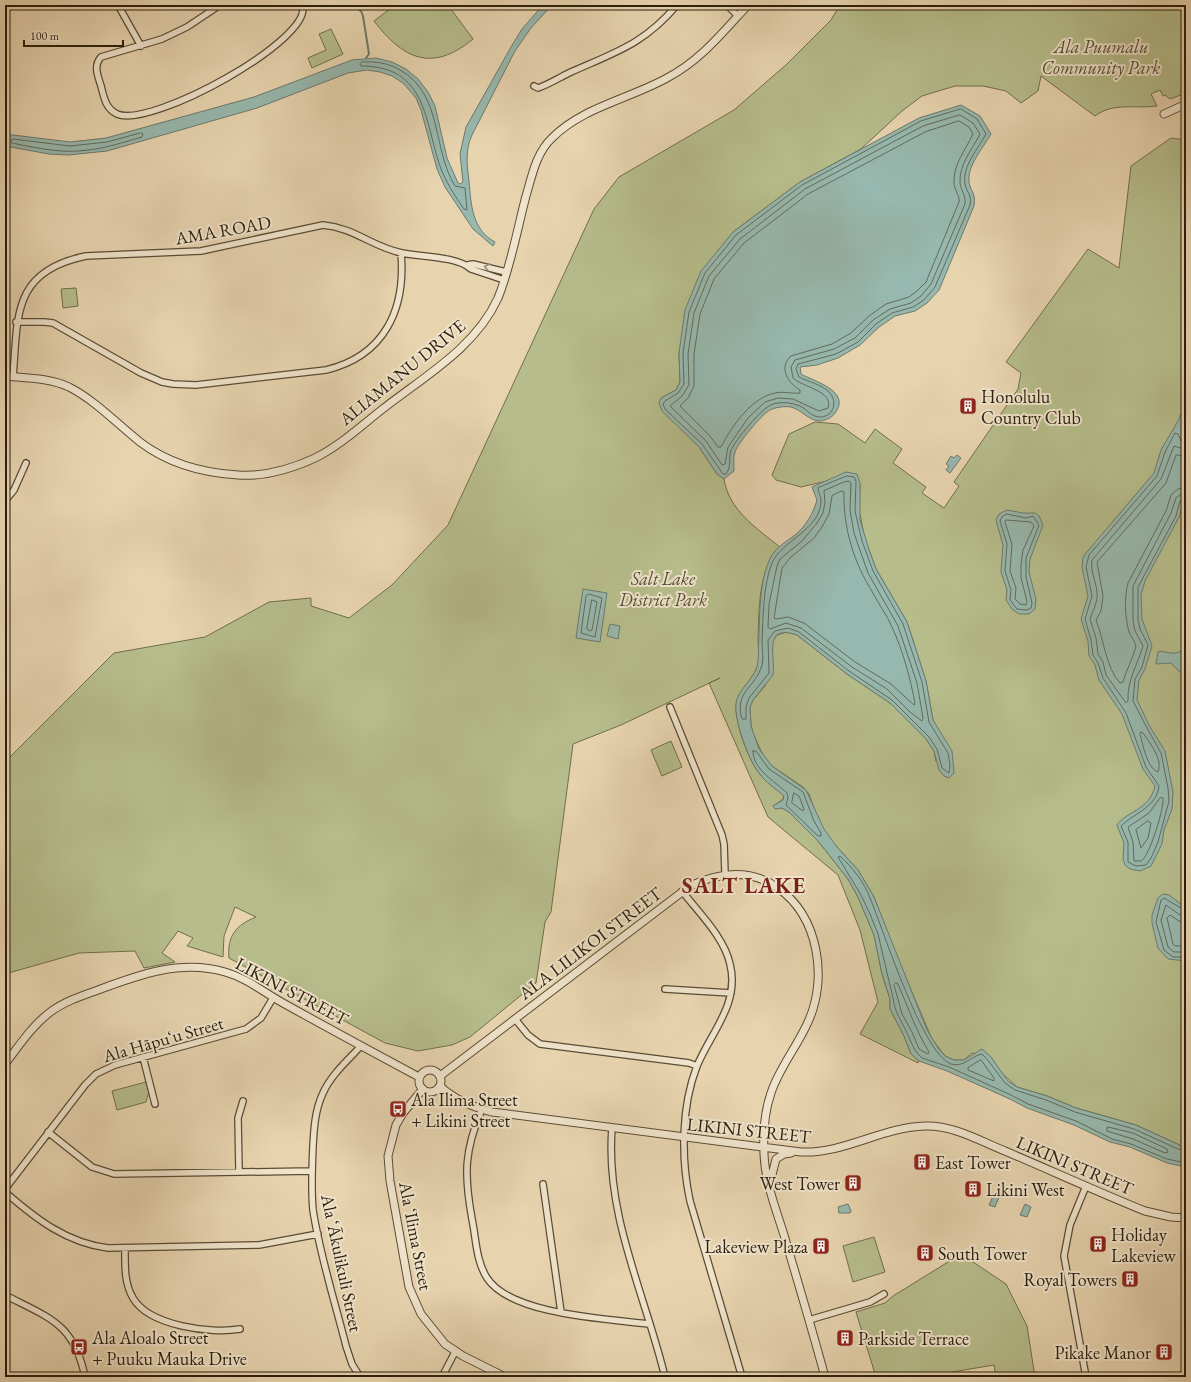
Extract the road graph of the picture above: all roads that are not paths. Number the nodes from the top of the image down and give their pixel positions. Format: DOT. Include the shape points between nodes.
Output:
graph roads {
  1 [pos="118,5"];
  2 [pos="220,5"];
  3 [pos="302,5"];
  4 [pos="677,5"];
  5 [pos="727,5"];
  6 [pos="736,5"];
  7 [pos="743,10"];
  8 [pos="141,46"];
  9 [pos="534,86"];
  10 [pos="1186,104"];
  11 [pos="1164,114"];
  12 [pos="402,253"];
  13 [pos="467,265"];
  14 [pos="506,272"];
  15 [pos="504,280"];
  16 [pos="16,322"];
  17 [pos="9,376"];
  18 [pos="26,463"];
  19 [pos="5,501"];
  20 [pos="670,707"];
  21 [pos="725,874"];
  22 [pos="682,891"];
  23 [pos="665,989"];
  24 [pos="731,992"];
  25 [pos="273,998"];
  26 [pos="516,1019"];
  27 [pos="361,1046"];
  28 [pos="143,1057"];
  29 [pos="5,1064"];
  30 [pos="697,1066"];
  31 [pos="440,1076"];
  32 [pos="419,1077"];
  33 [pos="440,1086"];
  34 [pos="423,1090"];
  35 [pos="243,1102"];
  36 [pos="155,1104"];
  37 [pos="482,1110"];
  38 [pos="612,1128"];
  39 [pos="48,1132"];
  40 [pos="685,1138"];
  41 [pos="764,1146"];
  42 [pos="801,1152"];
  43 [pos="239,1171"];
  44 [pos="312,1171"];
  45 [pos="544,1184"];
  46 [pos="769,1186"];
  47 [pos="1086,1186"];
  48 [pos="5,1189"];
  49 [pos="5,1192"];
  50 [pos="1186,1218"];
  51 [pos="318,1234"];
  52 [pos="125,1248"];
  53 [pos="884,1294"];
  54 [pos="5,1295"];
  55 [pos="561,1312"];
  56 [pos="809,1320"];
  57 [pos="650,1324"];
  58 [pos="240,1329"];
  59 [pos="455,1352"];
  60 [pos="85,1377"];
  61 [pos="360,1377"];
  62 [pos="442,1377"];
  63 [pos="505,1377"];
  64 [pos="665,1377"];
  65 [pos="742,1377"];
  66 [pos="825,1377"];
  67 [pos="1086,1377"];
  1 -- 8 [label="street"];
  2 -- 8 [label="street" via="187,27"];
  3 -- 8 [label="street" via="302,19 278,43 224,81 164,107 130,116 122,115 106,104 96,70 97,64 106,55"];
  4 -- 9 [label="street" via="656,28 633,44 547,85 538,88"];
  5 -- 7 [label="street"];
  6 -- 7 [label="street"];
  7 -- 14 [label="street, ALIAMANU DRIVE" via="716,41 685,68 650,87 588,112 564,127 544,146 532,174"];
  10 -- 11 [label="street"];
  12 -- 13 [label="street, AMA ROAD"];
  12 -- 16 [label="street, AMA ROAD" via="378,245 341,227 323,225 201,251 86,256 60,264 36,280 24,295"];
  12 -- 16 [label="street" via="400,295 395,314 385,332 364,354 346,364 326,370 196,385 173,384 141,373 53,323"];
  14 -- 13 [label="street, AMA ROAD, one-way"];
  13 -- 15 [label="street, AMA ROAD" via="471,269"];
  14 -- 15 [label="street, ALIAMANU DRIVE"];
  15 -- 17 [label="street, ALIAMANU DRIVE" via="487,318 457,351 338,444 316,457 280,471 241,475 190,468 151,449 90,400 70,388 46,381"];
  16 -- 17 [label="street, AMA ROAD"];
  18 -- 19 [label="street" via="14,490"];
  20 -- 21 [label="street" via="719,827 724,844"];
  21 -- 22 [label="street, ALA LILIKOI STREET" via="700,881"];
  21 -- 41 [label="street, ALA LILIKOI STREET" via="755,877 774,886 790,898 807,922 818,960 815,1003 808,1022 778,1074 771,1092 765,1119"];
  22 -- 24 [label="street" via="725,948 732,972"];
  22 -- 26 [label="street, ALA LILIKOI STREET"];
  23 -- 24 [label="street"];
  24 -- 30 [label="street" via="724,1016"];
  25 -- 27 [label="street, LIKINI STREET"];
  25 -- 28 [label="street, Ala Hāpuʻu Street" via="261,1018 246,1029"];
  25 -- 29 [label="street, LIKINI STREET" via="244,979 218,970 177,968 154,971 78,998 55,1009 34,1026"];
  26 -- 30 [label="street" via="528,1035 540,1044"];
  26 -- 31 [label="street, ALA LILIKOI STREET"];
  27 -- 32 [label="street, LIKINI STREET"];
  27 -- 44 [label="street, Ala ʻĀkulikuli Street" via="323,1091 314,1130"];
  28 -- 36 [label="street"];
  28 -- 39 [label="street, Ala Hāpuʻu Street" via="114,1065 96,1074 85,1084"];
  30 -- 40 [label="street" via="689,1100"];
  31 -- 32 [label="street" via="435,1070 428,1070"];
  31 -- 33 [label="street"];
  32 -- 34 [label="street" via="419,1084"];
  33 -- 34 [label="street" via="434,1091"];
  33 -- 37 [label="street, LIKINI STREET" via="455,1098"];
  34 -- 59 [label="street, Ala ʻIlima Street" via="396,1125 388,1156 389,1174 412,1296 428,1325"];
  35 -- 43 [label="street" via="238,1118"];
  37 -- 38 [label="street, LIKINI STREET"];
  37 -- 55 [label="street" via="467,1155 466,1178 483,1269 487,1278 503,1293 536,1307"];
  38 -- 40 [label="street, LIKINI STREET"];
  38 -- 57 [label="street" via="611,1169 616,1207"];
  39 -- 43 [label="street" via="92,1167 114,1174"];
  39 -- 48 [label="street, Ala Hāpuʻu Street"];
  40 -- 41 [label="street, LIKINI STREET"];
  40 -- 65 [label="street" via="685,1174 690,1201"];
  41 -- 42 [label="street, LIKINI STREET"];
  41 -- 46 [label="street, ALA LILIKOI STREET"];
  42 -- 46 [label="street" via="784,1154 776,1159"];
  42 -- 47 [label="street, LIKINI STREET" via="830,1150 900,1129 937,1126 985,1143"];
  43 -- 44 [label="street"];
  44 -- 51 [label="street, Ala ʻĀkulikuli Street"];
  45 -- 55 [label="street"];
  46 -- 56 [label="street, ALA LILIKOI STREET"];
  47 -- 50 [label="street, LIKINI STREET" via="1153,1213"];
  47 -- 67 [label="street" via="1070,1225 1064,1256"];
  49 -- 52 [label="street" via="45,1224 67,1237 94,1246"];
  51 -- 52 [label="street" via="260,1246"];
  51 -- 61 [label="street, Ala ʻĀkulikuli Street" via="346,1346"];
  52 -- 58 [label="street" via="127,1287 143,1309 158,1318 202,1330 223,1332"];
  53 -- 56 [label="street" via="870,1302"];
  54 -- 60 [label="street" via="60,1326 74,1342 81,1357"];
  55 -- 57 [label="street"];
  56 -- 66 [label="street, ALA LILIKOI STREET"];
  57 -- 64 [label="street"];
  59 -- 62 [label="street"];
  59 -- 63 [label="street, Ala ʻIlima Street"];
}
